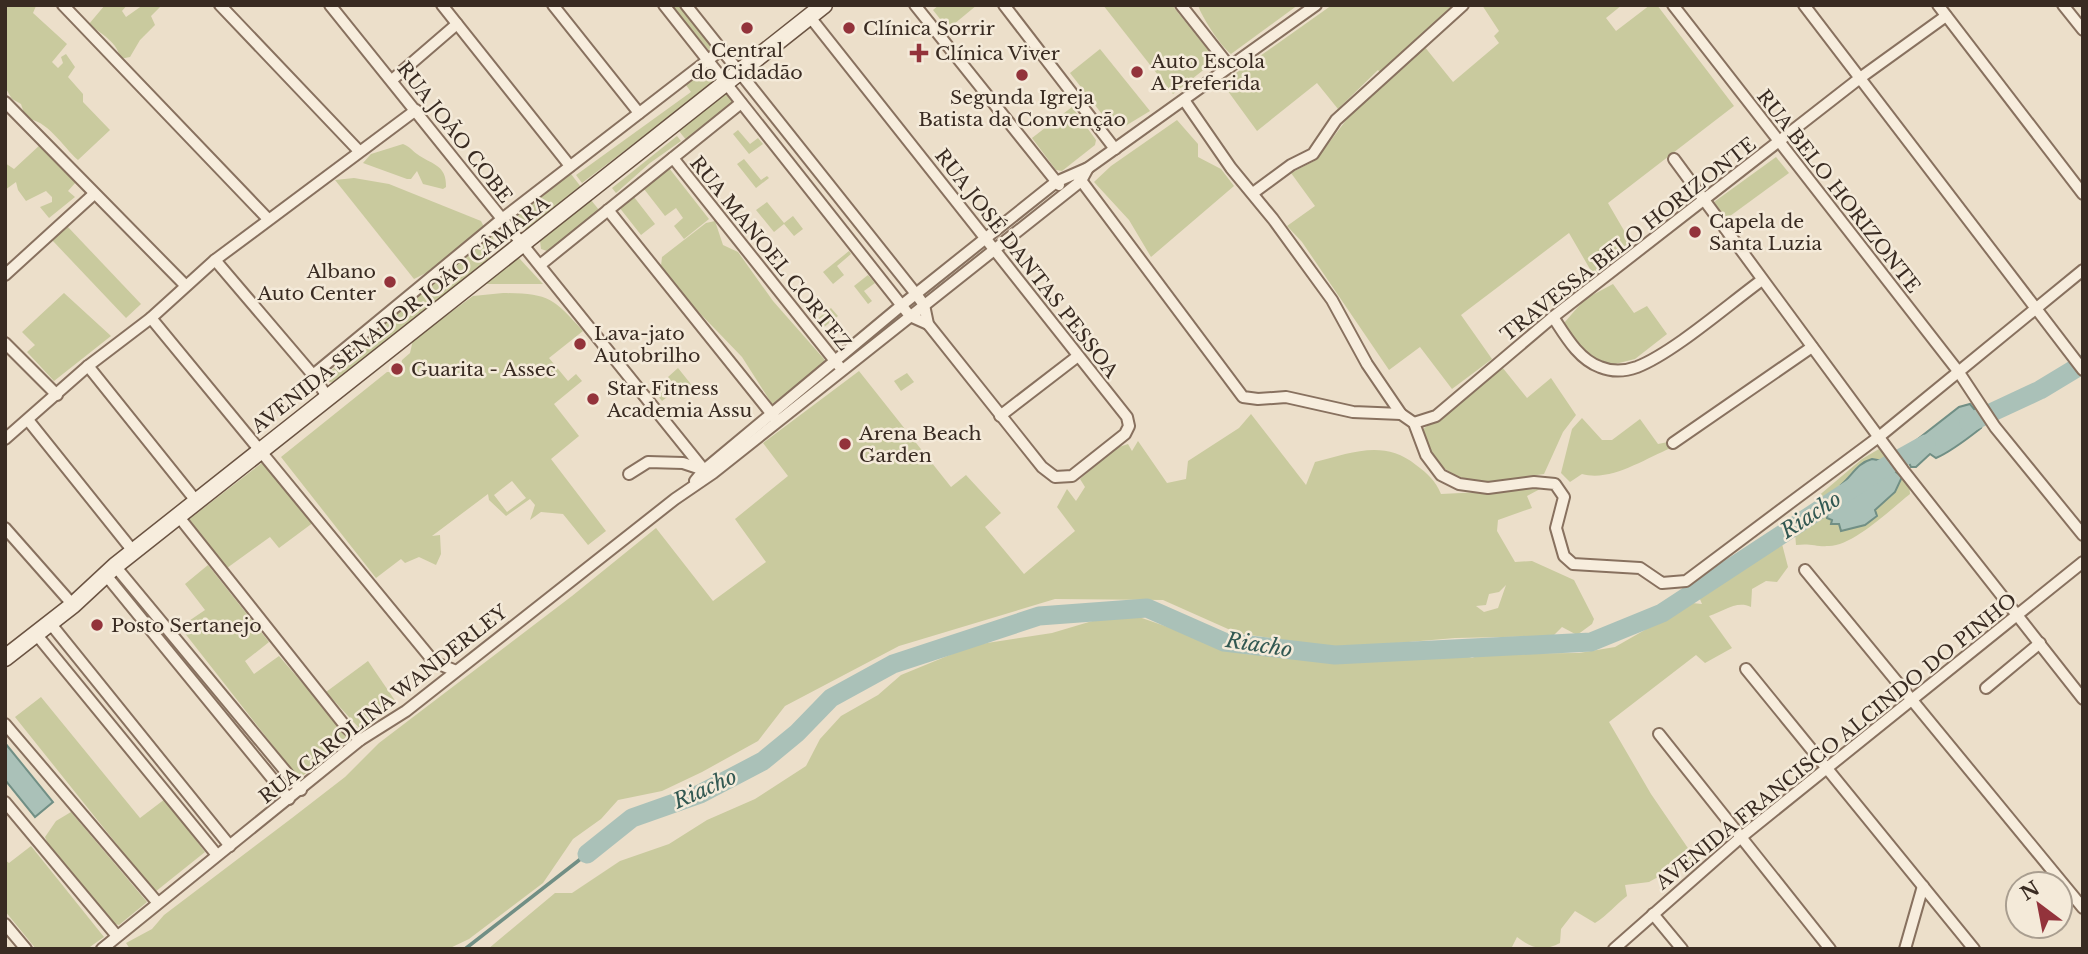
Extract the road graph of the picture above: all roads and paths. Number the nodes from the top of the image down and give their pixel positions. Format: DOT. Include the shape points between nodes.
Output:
graph roads {
  1 [pos="63,5"];
  2 [pos="220,5"];
  3 [pos="330,5"];
  4 [pos="442,5"];
  5 [pos="553,5"];
  6 [pos="664,5"];
  7 [pos="686,5"];
  8 [pos="824,5"];
  9 [pos="915,5"];
  10 [pos="1181,5"];
  11 [pos="1316,5"];
  12 [pos="1462,5"];
  13 [pos="1673,5"];
  14 [pos="1804,5"];
  15 [pos="1938,5"];
  16 [pos="2063,5"];
  17 [pos="1007,6"];
  18 [pos="1946,16"];
  19 [pos="810,17"];
  20 [pos="457,24"];
  21 [pos="2083,30"];
  22 [pos="722,50"];
  23 [pos="708,61"];
  24 [pos="1230,67"];
  25 [pos="739,72"];
  26 [pos="1860,78"];
  27 [pos="392,80"];
  28 [pos="725,84"];
  29 [pos="1184,100"];
  30 [pos="5,102"];
  31 [pos="741,103"];
  32 [pos="764,104"];
  33 [pos="416,110"];
  34 [pos="15,113"];
  35 [pos="639,113"];
  36 [pos="750,115"];
  37 [pos="5,123"];
  38 [pos="1779,142"];
  39 [pos="1115,149"];
  40 [pos="359,151"];
  41 [pos="673,158"];
  42 [pos="1674,159"];
  43 [pos="570,166"];
  44 [pos="1077,176"];
  45 [pos="1056,182"];
  46 [pos="1065,193"];
  47 [pos="1254,193"];
  48 [pos="94,194"];
  49 [pos="2083,194"];
  50 [pos="1702,201"];
  51 [pos="608,210"];
  52 [pos="268,219"];
  53 [pos="502,219"];
  54 [pos="986,239"];
  55 [pos="522,244"];
  56 [pos="995,249"];
  57 [pos="215,260"];
  58 [pos="540,265"];
  59 [pos="2083,270"];
  60 [pos="5,275"];
  61 [pos="1762,280"];
  62 [pos="185,285"];
  63 [pos="916,294"];
  64 [pos="902,305"];
  65 [pos="924,305"];
  66 [pos="2036,309"];
  67 [pos="910,316"];
  68 [pos="1553,317"];
  69 [pos="151,318"];
  70 [pos="928,324"];
  71 [pos="5,343"];
  72 [pos="1812,346"];
  73 [pos="1078,356"];
  74 [pos="88,366"];
  75 [pos="839,366"];
  76 [pos="2083,370"];
  77 [pos="1958,372"];
  78 [pos="313,375"];
  79 [pos="57,395"];
  80 [pos="328,398"];
  81 [pos="1401,414"];
  82 [pos="1000,416"];
  83 [pos="775,418"];
  84 [pos="28,421"];
  85 [pos="1414,423"];
  86 [pos="1880,436"];
  87 [pos="5,439"];
  88 [pos="1673,443"];
  89 [pos="261,451"];
  90 [pos="709,471"];
  91 [pos="629,474"];
  92 [pos="197,502"];
  93 [pos="179,517"];
  94 [pos="5,527"];
  95 [pos="2083,536"];
  96 [pos="133,551"];
  97 [pos="2083,562"];
  98 [pos="110,570"];
  99 [pos="1805,570"];
  100 [pos="73,605"];
  101 [pos="2019,614"];
  102 [pos="50,623"];
  103 [pos="36,634"];
  104 [pos="2040,643"];
  105 [pos="5,658"];
  106 [pos="1746,669"];
  107 [pos="456,671"];
  108 [pos="1986,688"];
  109 [pos="1909,699"];
  110 [pos="2083,699"];
  111 [pos="5,724"];
  112 [pos="1659,734"];
  113 [pos="360,740"];
  114 [pos="1825,769"];
  115 [pos="301,790"];
  116 [pos="289,799"];
  117 [pos="5,802"];
  118 [pos="1740,838"];
  119 [pos="230,846"];
  120 [pos="217,855"];
  121 [pos="1923,886"];
  122 [pos="157,902"];
  123 [pos="2083,908"];
  124 [pos="1653,914"];
  125 [pos="5,924"];
  126 [pos="117,936"];
  127 [pos="26,949"];
  128 [pos="102,949"];
  129 [pos="1614,949"];
  130 [pos="1682,949"];
  131 [pos="1830,949"];
  132 [pos="1905,949"];
  133 [pos="1974,949"];
  1 -- 52 [label="street"];
  2 -- 40 [label="street"];
  3 -- 27 [label="street, RUA JOÃO COBE"];
  4 -- 20 [label="street"];
  5 -- 35 [label="street"];
  6 -- 23 [label="street"];
  7 -- 22 [label="street"];
  8 -- 19 [label="main road, AVENIDA SENADOR JOÃO CÂMARA"];
  9 -- 45 [label="street"];
  10 -- 24 [label="street"];
  11 -- 24 [label="street"];
  12 -- 47 [label="street" via="1336,120 1313,154"];
  13 -- 38 [label="street, RUA BELO HORIZONTE"];
  14 -- 26 [label="street"];
  15 -- 18 [label="street"];
  16 -- 21 [label="street"];
  17 -- 39 [label="street"];
  18 -- 26 [label="street, TRAVESSA BELO HORIZONTE"];
  18 -- 49 [label="street"];
  19 -- 25 [label="main road, AVENIDA SENADOR JOÃO CÂMARA"];
  19 -- 54 [label="street, RUA JOSÉ DANTAS PESSOA"];
  20 -- 27 [label="street"];
  20 -- 43 [label="street"];
  22 -- 23 [label="street, AVENIDA SENADOR JOÃO CÂMARA"];
  22 -- 25 [label="street"];
  23 -- 28 [label="street"];
  23 -- 35 [label="street, AVENIDA SENADOR JOÃO CÂMARA"];
  24 -- 29 [label="street"];
  25 -- 28 [label="main road, AVENIDA SENADOR JOÃO CÂMARA"];
  25 -- 32 [label="street"];
  26 -- 38 [label="street, TRAVESSA BELO HORIZONTE"];
  26 -- 66 [label="street"];
  27 -- 33 [label="street, RUA JOÃO COBE"];
  28 -- 31 [label="street"];
  28 -- 55 [label="main road, AVENIDA SENADOR JOÃO CÂMARA"];
  29 -- 39 [label="street"];
  29 -- 47 [label="street"];
  30 -- 34 [label="street"];
  31 -- 36 [label="street"];
  31 -- 41 [label="street"];
  32 -- 36 [label="street"];
  32 -- 63 [label="street"];
  33 -- 40 [label="street"];
  33 -- 53 [label="street, RUA JOÃO COBE"];
  34 -- 37 [label="street"];
  34 -- 48 [label="street"];
  35 -- 43 [label="street, AVENIDA SENADOR JOÃO CÂMARA"];
  36 -- 64 [label="street"];
  38 -- 50 [label="street, TRAVESSA BELO HORIZONTE"];
  38 -- 77 [label="street, RUA BELO HORIZONTE"];
  39 -- 44 [label="street"];
  40 -- 52 [label="street"];
  41 -- 51 [label="street"];
  41 -- 75 [label="street, RUA MANOEL CORTEZ"];
  42 -- 50 [label="street"];
  43 -- 53 [label="street, AVENIDA SENADOR JOÃO CÂMARA"];
  44 -- 45 [label="street, RUA CAROLINA WANDERLEY"];
  44 -- 46 [label="street, RUA CAROLINA WANDERLEY"];
  44 -- 81 [label="street" via="1242,397 1286,397 1353,412"];
  45 -- 46 [label="street"];
  45 -- 54 [label="street, RUA CAROLINA WANDERLEY"];
  46 -- 56 [label="street, RUA CAROLINA WANDERLEY"];
  47 -- 81 [label="street" via="1332,300"];
  48 -- 60 [label="street"];
  48 -- 62 [label="street"];
  50 -- 61 [label="street"];
  50 -- 68 [label="street, TRAVESSA BELO HORIZONTE"];
  51 -- 58 [label="street"];
  51 -- 83 [label="street"];
  52 -- 57 [label="street"];
  53 -- 55 [label="street, RUA JOÃO COBE"];
  53 -- 78 [label="street, AVENIDA SENADOR JOÃO CÂMARA"];
  54 -- 56 [label="street, RUA JOSÉ DANTAS PESSOA"];
  54 -- 63 [label="street, RUA CAROLINA WANDERLEY"];
  55 -- 58 [label="street, RUA JOÃO COBE"];
  55 -- 80 [label="main road, AVENIDA SENADOR JOÃO CÂMARA"];
  56 -- 65 [label="street, RUA CAROLINA WANDERLEY"];
  56 -- 73 [label="street, RUA JOSÉ DANTAS PESSOA"];
  57 -- 62 [label="street"];
  57 -- 78 [label="street"];
  58 -- 90 [label="street, RUA JOÃO COBE"];
  59 -- 66 [label="street"];
  61 -- 68 [label="street" via="1654,358 1625,370 1588,360"];
  61 -- 72 [label="street"];
  62 -- 69 [label="street"];
  63 -- 64 [label="street, RUA CAROLINA WANDERLEY"];
  63 -- 65 [label="street"];
  64 -- 67 [label="street"];
  64 -- 75 [label="street, RUA CAROLINA WANDERLEY"];
  65 -- 67 [label="street, RUA CAROLINA WANDERLEY"];
  65 -- 70 [label="street"];
  66 -- 76 [label="street"];
  66 -- 77 [label="street"];
  67 -- 70 [label="street"];
  67 -- 75 [label="street, RUA CAROLINA WANDERLEY"];
  68 -- 85 [label="street, TRAVESSA BELO HORIZONTE" via="1436,416"];
  69 -- 74 [label="street"];
  69 -- 89 [label="street"];
  70 -- 82 [label="street"];
  71 -- 79 [label="street"];
  72 -- 86 [label="street"];
  72 -- 88 [label="street"];
  73 -- 82 [label="street"];
  73 -- 82 [label="street, RUA JOSÉ DANTAS PESSOA" via="1127,417 1129,426 1072,476 1055,477 1042,467"];
  74 -- 79 [label="street"];
  74 -- 92 [label="street"];
  75 -- 83 [label="street, RUA CAROLINA WANDERLEY"];
  77 -- 86 [label="street"];
  77 -- 95 [label="street, RUA BELO HORIZONTE" via="1994,427"];
  78 -- 80 [label="street"];
  79 -- 84 [label="street"];
  80 -- 89 [label="main road, AVENIDA SENADOR JOÃO CÂMARA"];
  81 -- 85 [label="street"];
  83 -- 90 [label="street, RUA CAROLINA WANDERLEY"];
  84 -- 87 [label="street"];
  84 -- 96 [label="street"];
  85 -- 86 [label="street" via="1426,455 1441,475 1459,484 1488,488 1549,482 1560,487 1564,502 1556,528 1570,563 1640,568 1662,583 1686,581"];
  86 -- 101 [label="street"];
  89 -- 92 [label="main road, AVENIDA SENADOR JOÃO CÂMARA"];
  89 -- 107 [label="street" via="434,662"];
  90 -- 91 [label="street" via="683,463 648,462"];
  90 -- 107 [label="street, RUA CAROLINA WANDERLEY"];
  92 -- 93 [label="main road, AVENIDA SENADOR JOÃO CÂMARA"];
  93 -- 96 [label="main road, AVENIDA SENADOR JOÃO CÂMARA"];
  93 -- 113 [label="street"];
  94 -- 100 [label="street"];
  96 -- 98 [label="main road, AVENIDA SENADOR JOÃO CÂMARA"];
  97 -- 101 [label="street, AVENIDA FRANCISCO ALCINDO DO PINHO"];
  98 -- 100 [label="main road, AVENIDA SENADOR JOÃO CÂMARA"];
  98 -- 115 [label="street"];
  98 -- 116 [label="street"];
  99 -- 109 [label="street"];
  100 -- 102 [label="main road, AVENIDA SENADOR JOÃO CÂMARA"];
  101 -- 104 [label="street"];
  101 -- 109 [label="street, AVENIDA FRANCISCO ALCINDO DO PINHO"];
  102 -- 103 [label="main road, AVENIDA SENADOR JOÃO CÂMARA"];
  102 -- 119 [label="street"];
  103 -- 105 [label="main road, AVENIDA SENADOR JOÃO CÂMARA"];
  103 -- 120 [label="street"];
  104 -- 108 [label="street"];
  104 -- 110 [label="street"];
  106 -- 114 [label="street"];
  107 -- 113 [label="street, RUA CAROLINA WANDERLEY"];
  109 -- 114 [label="street, AVENIDA FRANCISCO ALCINDO DO PINHO"];
  109 -- 123 [label="street"];
  111 -- 122 [label="street"];
  112 -- 118 [label="street"];
  113 -- 115 [label="street, RUA CAROLINA WANDERLEY"];
  114 -- 118 [label="street, AVENIDA FRANCISCO ALCINDO DO PINHO"];
  114 -- 121 [label="street"];
  115 -- 116 [label="street, RUA CAROLINA WANDERLEY"];
  116 -- 119 [label="street, RUA CAROLINA WANDERLEY"];
  117 -- 126 [label="street"];
  118 -- 124 [label="street, AVENIDA FRANCISCO ALCINDO DO PINHO"];
  118 -- 131 [label="street"];
  119 -- 120 [label="street, RUA CAROLINA WANDERLEY"];
  120 -- 122 [label="street, RUA CAROLINA WANDERLEY"];
  121 -- 132 [label="street"];
  121 -- 133 [label="street"];
  122 -- 126 [label="street, RUA CAROLINA WANDERLEY"];
  124 -- 129 [label="street, AVENIDA FRANCISCO ALCINDO DO PINHO"];
  124 -- 130 [label="street"];
  125 -- 127 [label="street"];
  126 -- 128 [label="street, RUA CAROLINA WANDERLEY"];
}
